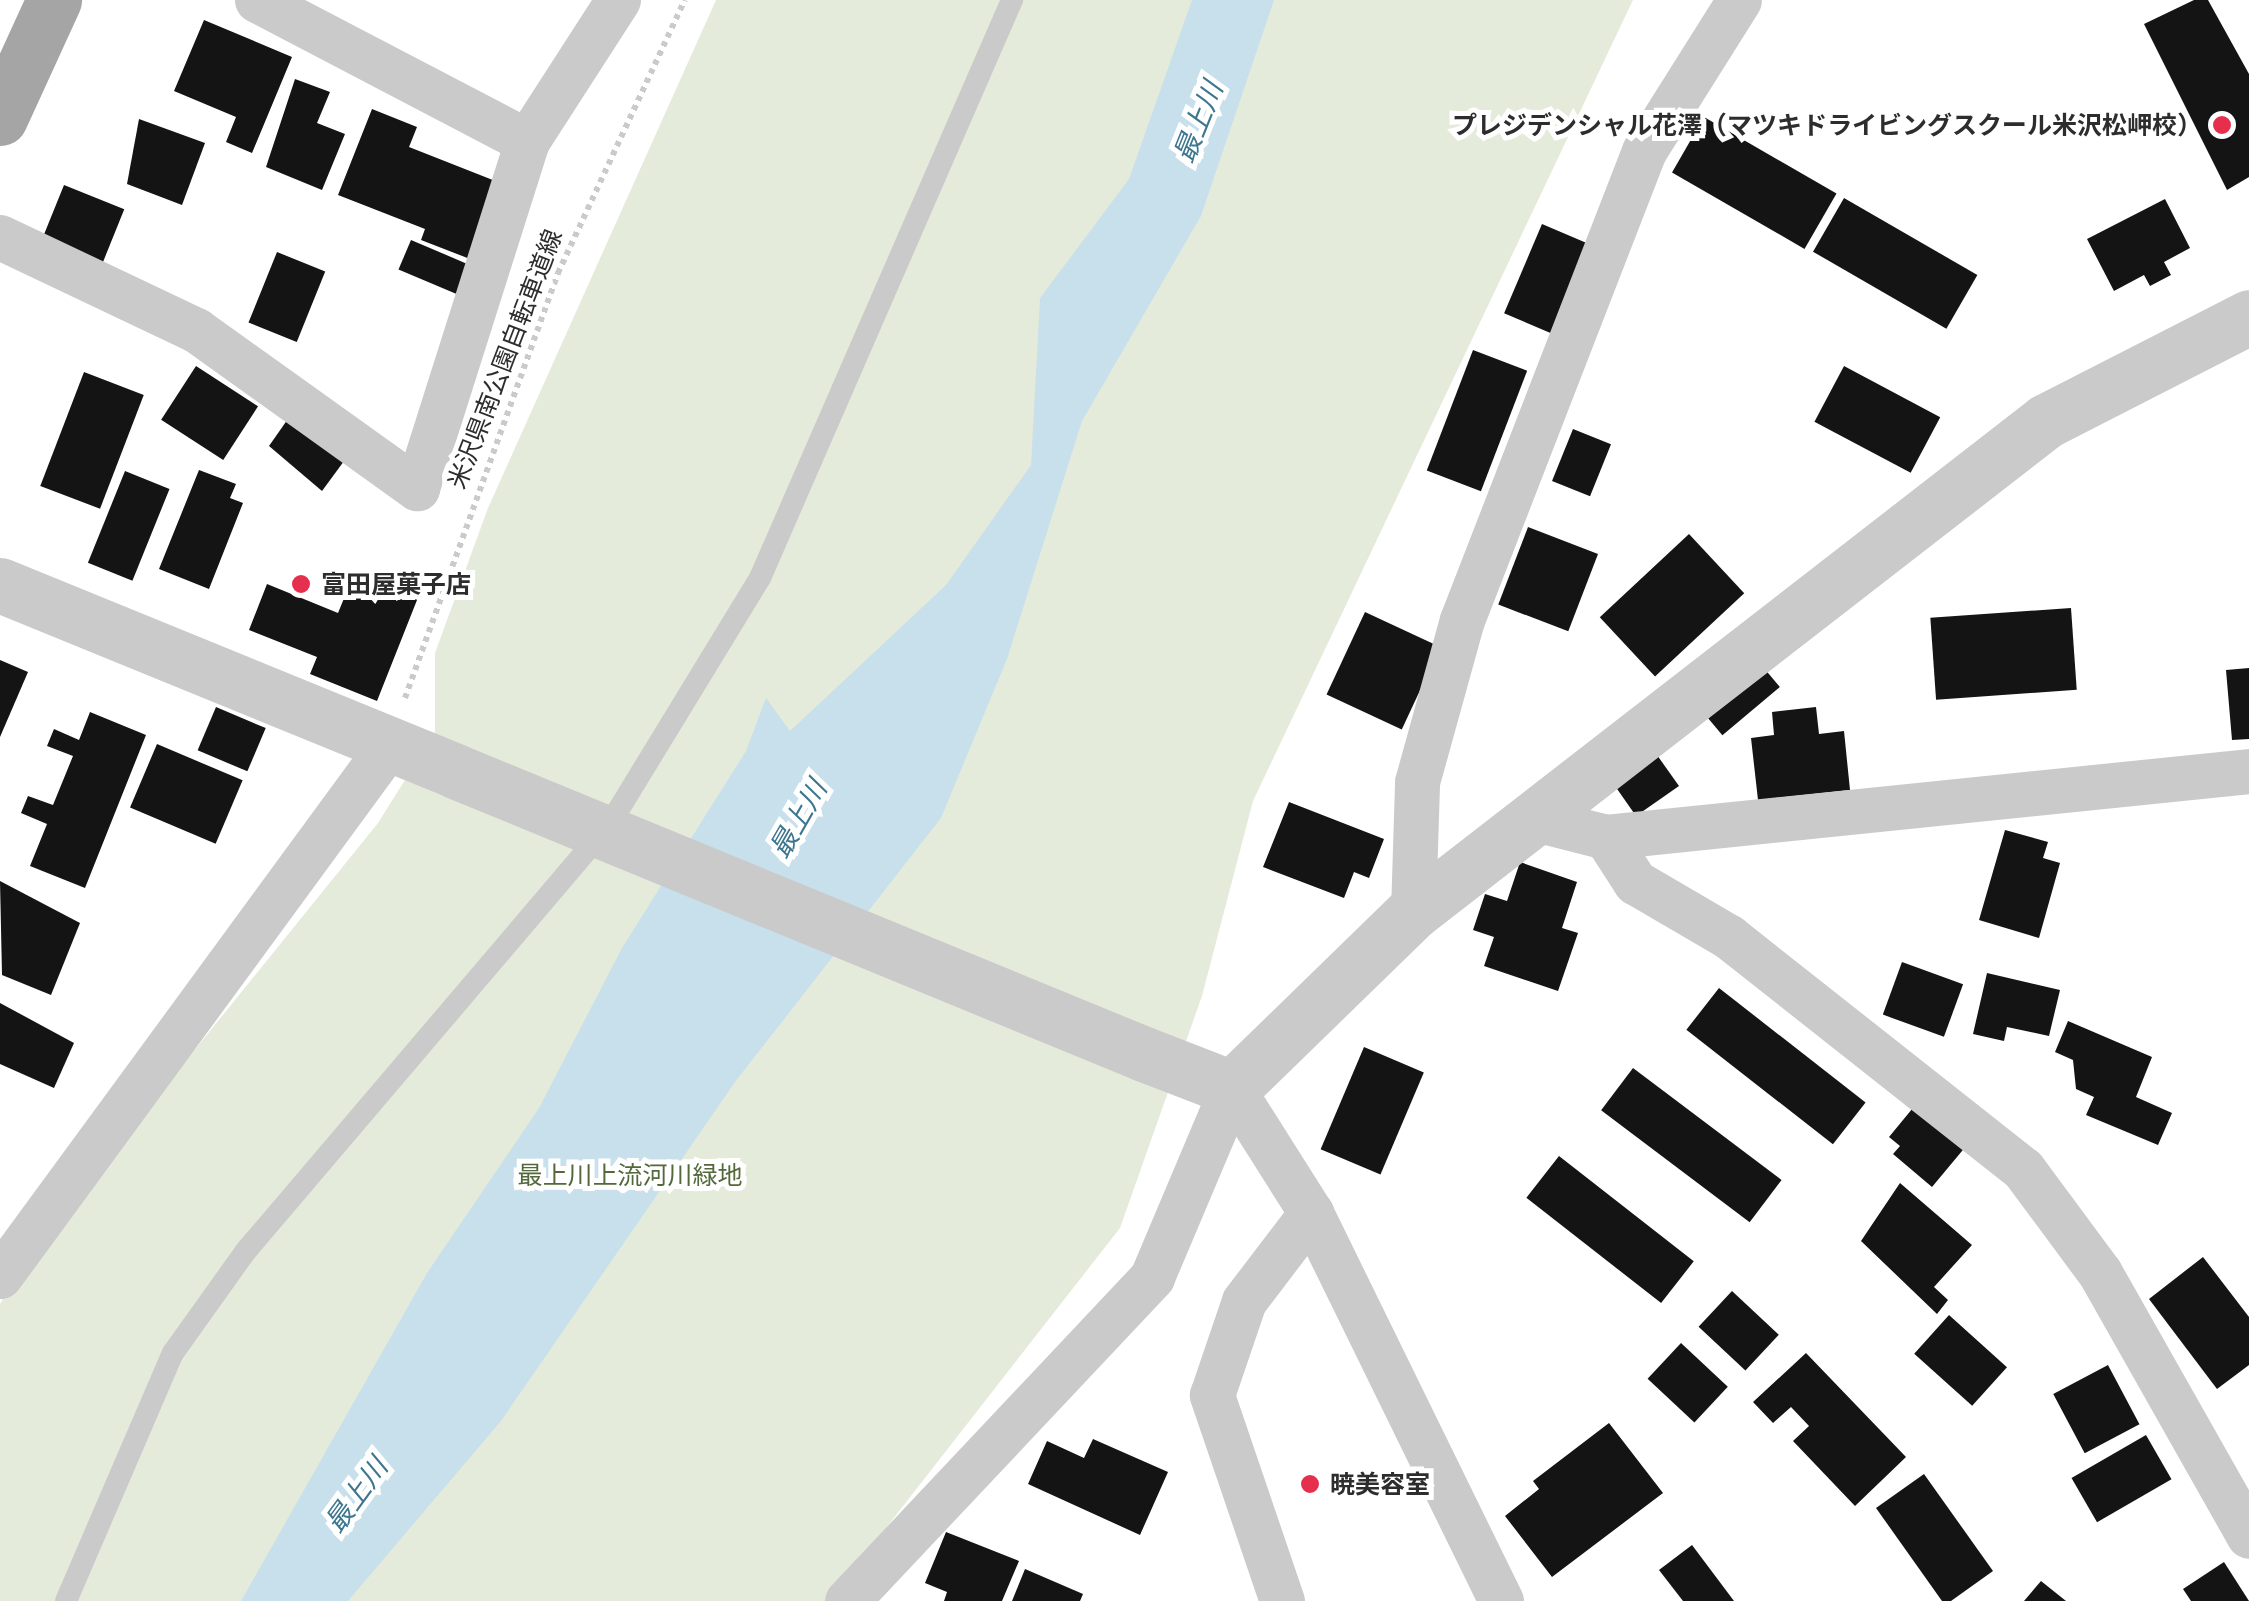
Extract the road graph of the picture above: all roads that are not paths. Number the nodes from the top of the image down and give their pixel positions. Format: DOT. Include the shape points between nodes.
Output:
graph roads {
  1 [pos="54,0"];
  2 [pos="257,0"];
  3 [pos="618,0"];
  4 [pos="1012,0"];
  5 [pos="1739,0"];
  6 [pos="0,118"];
  7 [pos="527,141"];
  8 [pos="0,237"];
  9 [pos="2249,317"];
  10 [pos="0,584"];
  11 [pos="390,744"];
  12 [pos="2249,771"];
  13 [pos="1535,819"];
  14 [pos="1606,837"];
  15 [pos="1413,912"];
  16 [pos="1232,1088"];
  17 [pos="1312,1213"];
  18 [pos="0,1276"];
  19 [pos="2249,1536"];
  20 [pos="66,1601"];
  21 [pos="847,1601"];
  22 [pos="1282,1601"];
  23 [pos="1501,1601"];
  1 -- 6 [label="main road"];
  2 -- 7 [label="street"];
  3 -- 7 [label="street"];
  4 -- 20 [label="lane" via="760,578 611,822 245,1252 173,1353"];
  5 -- 15 [label="street" via="1644,152 1462,620 1417,782"];
  7 -- 8 [label="street" via="417,488 196,330"];
  9 -- 13 [label="street" via="2046,422"];
  10 -- 11 [label="street"];
  11 -- 16 [label="street, bridge"];
  11 -- 18 [label="street"];
  12 -- 14 [label="street"];
  13 -- 14 [label="street"];
  13 -- 15 [label="street"];
  14 -- 19 [label="street" via="1635,882 1729,938 2023,1169 2130,1320"];
  15 -- 16 [label="street"];
  16 -- 17 [label="street"];
  16 -- 21 [label="street" via="1152,1277"];
  17 -- 22 [label="street" via="1244,1300 1212,1395"];
  17 -- 23 [label="street"];
}
